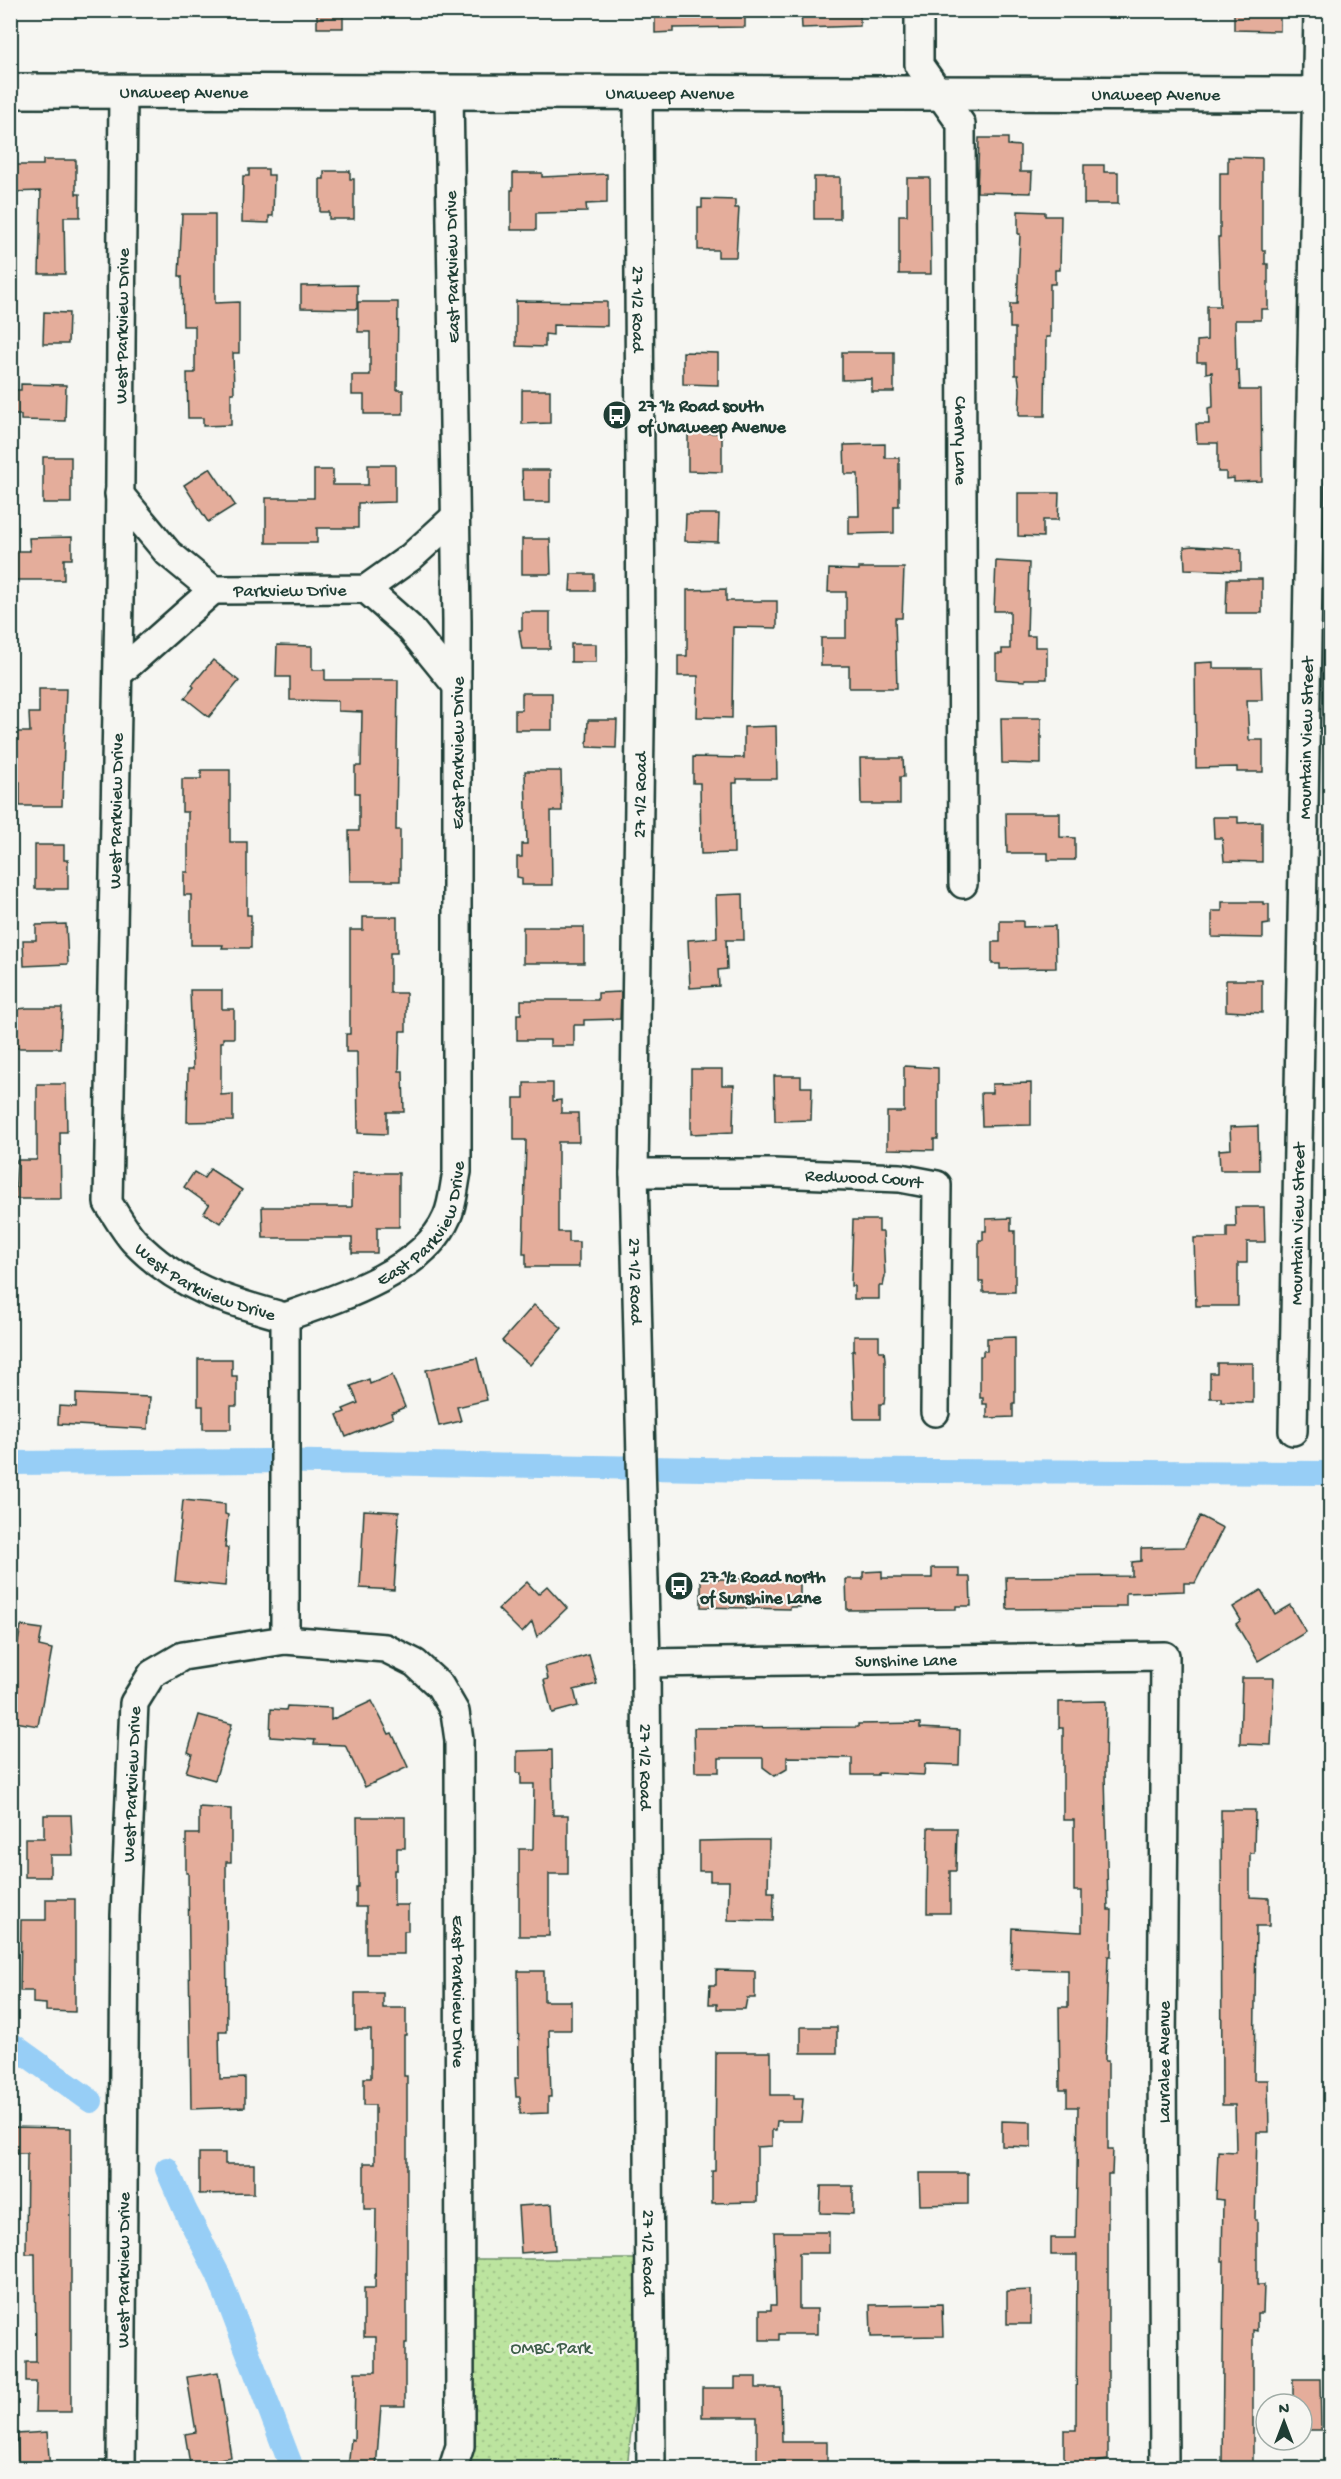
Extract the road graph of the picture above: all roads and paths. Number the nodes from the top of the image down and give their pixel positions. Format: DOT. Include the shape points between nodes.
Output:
graph roads {
  1 [pos="919,10"];
  2 [pos="1318,10"];
  3 [pos="123,91"];
  4 [pos="10,92"];
  5 [pos="449,92"];
  6 [pos="638,93"];
  7 [pos="939,93"];
  8 [pos="1324,94"];
  9 [pos="119,494"];
  10 [pos="455,517"];
  11 [pos="366,589"];
  12 [pos="213,590"];
  13 [pos="118,674"];
  14 [pos="457,686"];
  15 [pos="963,884"];
  16 [pos="634,1173"];
  17 [pos="285,1317"];
  18 [pos="935,1412"];
  19 [pos="1293,1431"];
  20 [pos="285,1640"];
  21 [pos="1165,1656"];
  22 [pos="646,1663"];
  23 [pos="121,2469"];
  24 [pos="453,2469"];
  25 [pos="651,2469"];
  26 [pos="1164,2469"];
  1 -- 7 [label="street, Cherry Lane" via="919,65"];
  2 -- 8 [label="street, Mountain View Street"];
  3 -- 4 [label="main road, Unaweep Avenue"];
  3 -- 5 [label="main road, Unaweep Avenue"];
  3 -- 9 [label="street, West Parkview Drive"];
  5 -- 6 [label="main road, Unaweep Avenue"];
  5 -- 10 [label="street, East Parkview Drive"];
  6 -- 7 [label="main road, Unaweep Avenue"];
  6 -- 16 [label="street, 27 1/2 Road" via="641,655"];
  7 -- 8 [label="main road, Unaweep Avenue"];
  7 -- 15 [label="street, Cherry Lane" via="961,124"];
  8 -- 19 [label="street, Mountain View Street"];
  9 -- 12 [label="street, Parkview Drive" via="168,553"];
  9 -- 13 [label="street, West Parkview Drive"];
  10 -- 11 [label="street, Parkview Drive"];
  10 -- 14 [label="street, East Parkview Drive"];
  11 -- 12 [label="street, Parkview Drive"];
  11 -- 14 [label="street, Parkview Drive" via="409,627"];
  12 -- 13 [label="street, Parkview Drive"];
  13 -- 17 [label="street, West Parkview Drive" via="108,1203 133,1240 170,1273 223,1300"];
  14 -- 17 [label="street, East Parkview Drive" via="457,1172 447,1217 426,1247 401,1268 333,1301"];
  16 -- 18 [label="street, Redwood Court" via="900,1178 937,1185"];
  16 -- 22 [label="street, 27 1/2 Road"];
  17 -- 20 [label="street, West Parkview Drive"];
  20 -- 23 [label="street, West Parkview Drive" via="183,1656 152,1674 134,1703 125,1916"];
  20 -- 24 [label="street, East Parkview Drive" via="385,1648 415,1663 440,1686 455,1712 459,1752 460,2446"];
  21 -- 22 [label="street, Sunshine Lane"];
  21 -- 26 [label="street, Lauralee Avenue"];
  22 -- 25 [label="street, 27 1/2 Road"];
}
